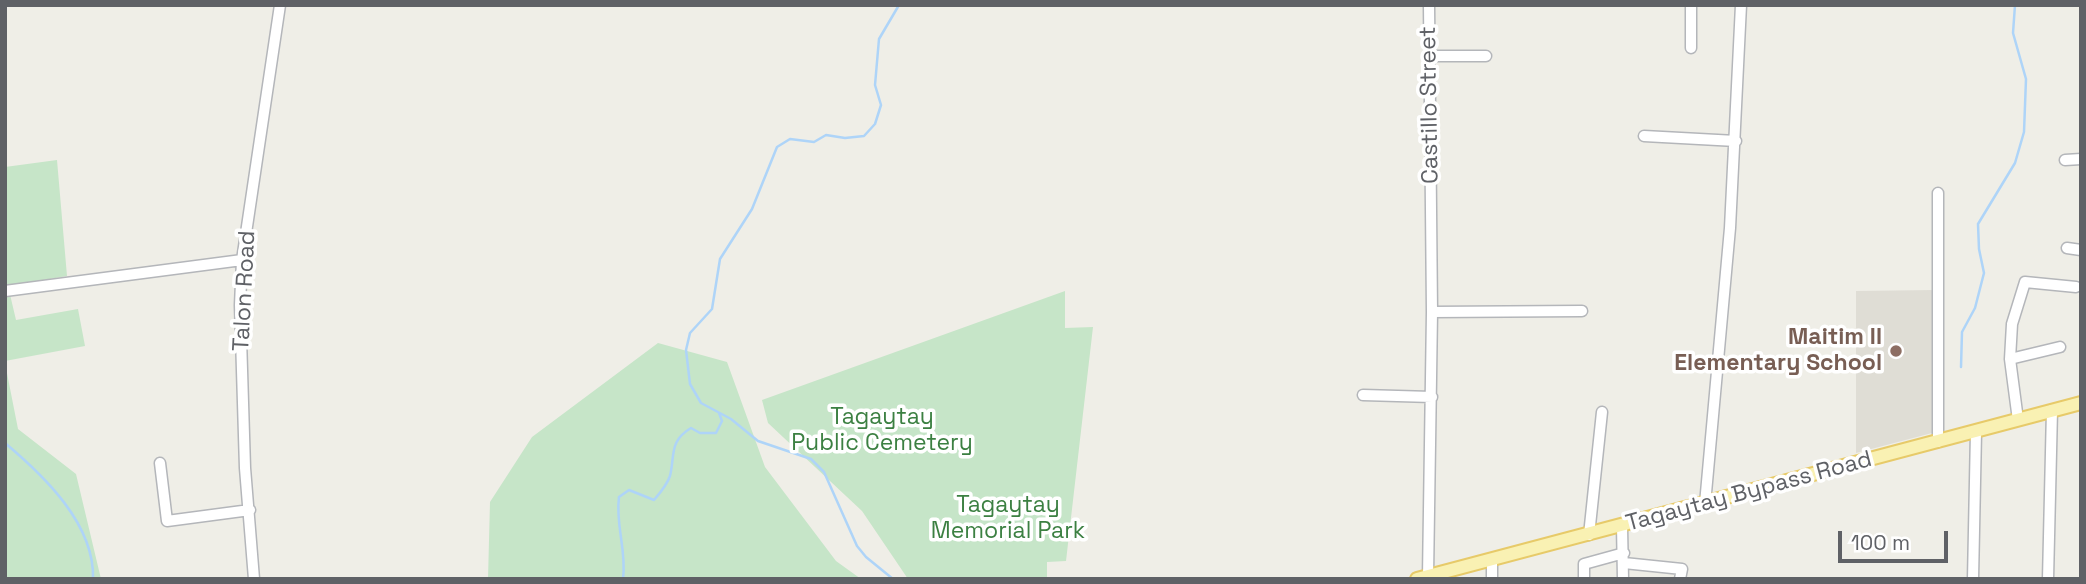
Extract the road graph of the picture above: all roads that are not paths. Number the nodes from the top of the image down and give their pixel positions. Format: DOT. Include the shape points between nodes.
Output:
graph roads {
  1 [pos="280,5"];
  2 [pos="1429,5"];
  3 [pos="1691,5"];
  4 [pos="1741,5"];
  5 [pos="1691,48"];
  6 [pos="1429,55"];
  7 [pos="1486,56"];
  8 [pos="1644,136"];
  9 [pos="1736,141"];
  10 [pos="2081,159"];
  11 [pos="2065,160"];
  12 [pos="1938,193"];
  13 [pos="2067,248"];
  14 [pos="2081,250"];
  15 [pos="242,260"];
  16 [pos="2076,287"];
  17 [pos="5,291"];
  18 [pos="1582,311"];
  19 [pos="1432,312"];
  20 [pos="2060,347"];
  21 [pos="2010,359"];
  22 [pos="1363,395"];
  23 [pos="1432,397"];
  24 [pos="2081,403"];
  25 [pos="2052,410"];
  26 [pos="1602,412"];
  27 [pos="2018,420"];
  28 [pos="1976,432"];
  29 [pos="1938,442"];
  30 [pos="160,463"];
  31 [pos="1705,504"];
  32 [pos="250,510"];
  33 [pos="1622,526"];
  34 [pos="1589,535"];
  35 [pos="1624,558"];
  36 [pos="1492,559"];
  37 [pos="1423,577"];
  38 [pos="254,579"];
  39 [pos="1492,579"];
  40 [pos="1584,579"];
  41 [pos="1623,579"];
  42 [pos="1680,579"];
  43 [pos="1973,579"];
  44 [pos="2048,579"];
  1 -- 15 [label="street, Talon Road"];
  2 -- 6 [label="street, Castillo Street"];
  3 -- 5 [label="street"];
  4 -- 9 [label="street"];
  6 -- 7 [label="street"];
  6 -- 19 [label="street, Castillo Street"];
  8 -- 9 [label="street"];
  9 -- 31 [label="street"];
  10 -- 11 [label="street"];
  12 -- 29 [label="street"];
  13 -- 14 [label="street"];
  15 -- 17 [label="street"];
  15 -- 32 [label="street, Talon Road" via="242,404"];
  16 -- 21 [label="street" via="2025,282 2012,324"];
  18 -- 19 [label="street"];
  19 -- 23 [label="street, Castillo Street"];
  20 -- 21 [label="street"];
  21 -- 27 [label="street"];
  22 -- 23 [label="street"];
  23 -- 37 [label="street, Castillo Street"];
  24 -- 25 [label="main road, Tagaytay Bypass Road"];
  25 -- 27 [label="main road, Tagaytay Bypass Road"];
  25 -- 44 [label="street"];
  26 -- 34 [label="street"];
  27 -- 28 [label="main road, Tagaytay Bypass Road"];
  28 -- 29 [label="main road, Tagaytay Bypass Road"];
  28 -- 43 [label="street"];
  29 -- 31 [label="main road, Tagaytay Bypass Road"];
  30 -- 32 [label="street" via="167,521"];
  31 -- 33 [label="main road, Tagaytay Bypass Road"];
  32 -- 38 [label="street, Talon Road"];
  33 -- 34 [label="main road, Tagaytay Bypass Road"];
  33 -- 35 [label="street"];
  34 -- 36 [label="main road, Tagaytay Bypass Road"];
  35 -- 40 [label="street" via="1584,564"];
  35 -- 41 [label="street"];
  35 -- 42 [label="street" via="1682,569"];
  36 -- 37 [label="main road, Tagaytay Bypass Road"];
  36 -- 39 [label="street"];
}
